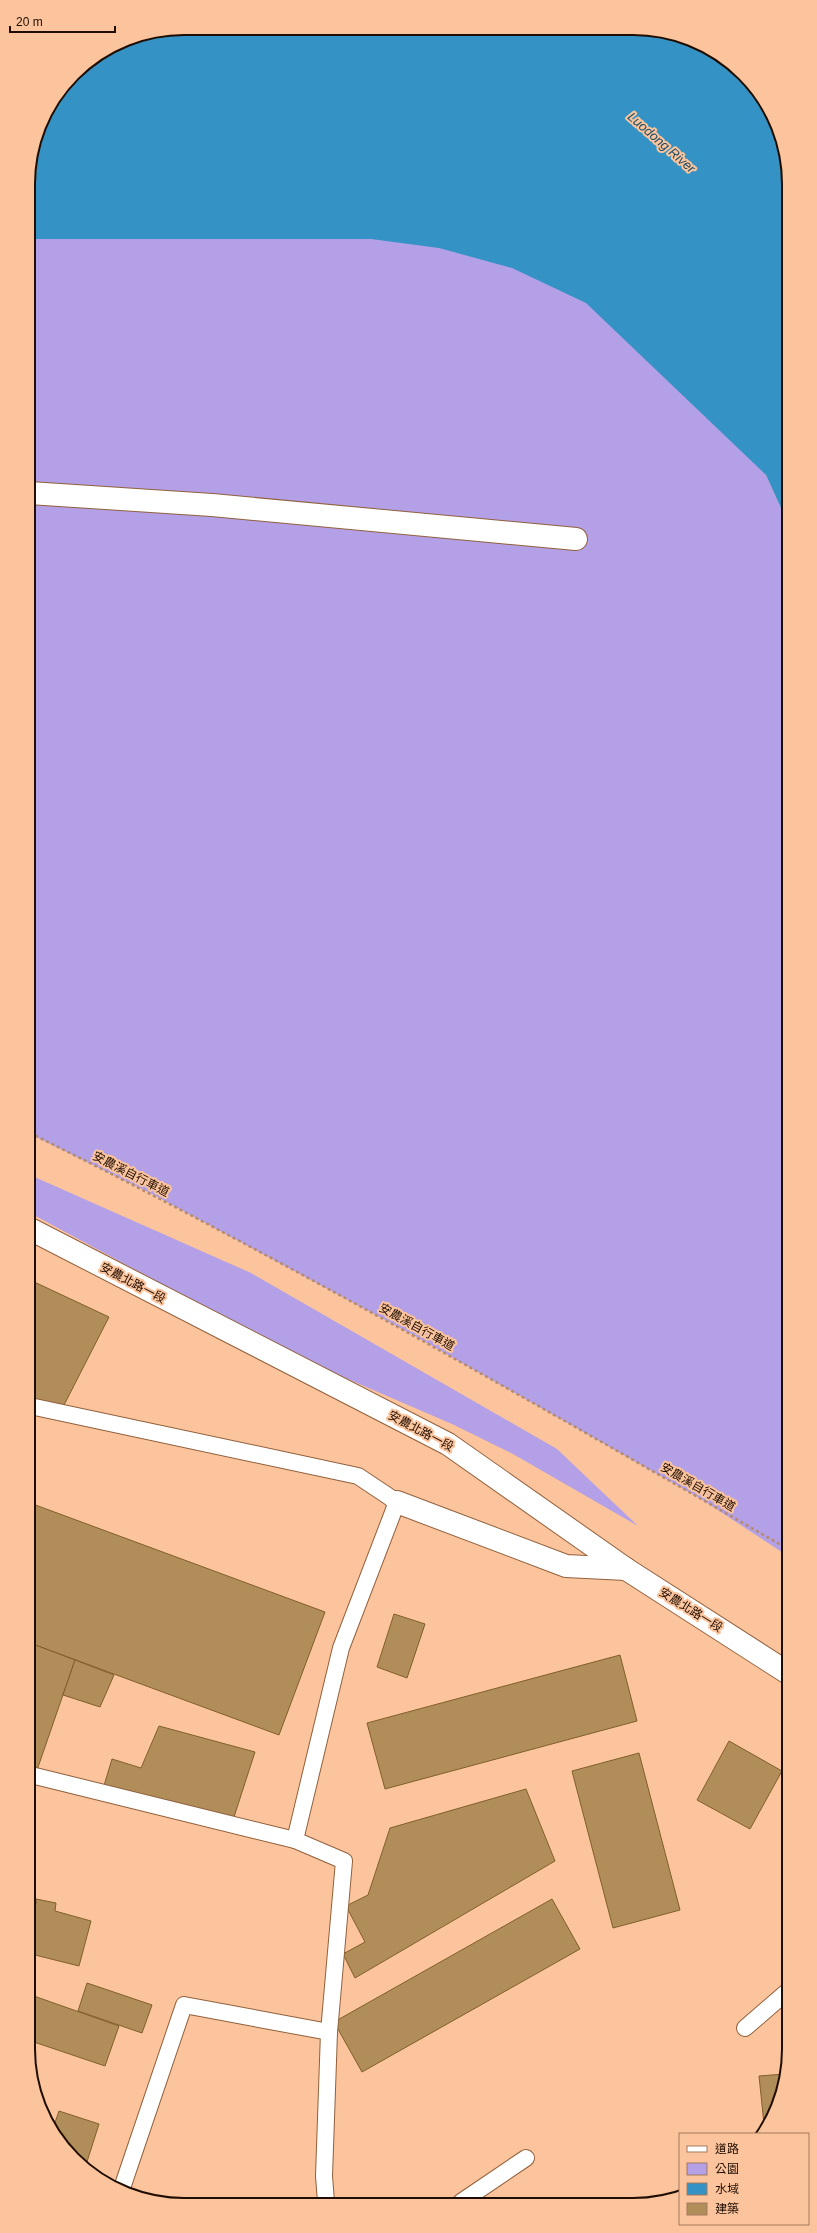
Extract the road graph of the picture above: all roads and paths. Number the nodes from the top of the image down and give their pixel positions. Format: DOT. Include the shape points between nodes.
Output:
graph roads {
  1 [pos="35,493"];
  2 [pos="576,539"];
  3 [pos="35,1136"];
  4 [pos="35,1232"];
  5 [pos="35,1407"];
  6 [pos="398,1502"];
  7 [pos="782,1546"];
  8 [pos="626,1569"];
  9 [pos="782,1669"];
  10 [pos="35,1776"];
  11 [pos="295,1840"];
  12 [pos="782,1996"];
  13 [pos="745,2028"];
  14 [pos="329,2032"];
  15 [pos="526,2158"];
  16 [pos="123,2185"];
  17 [pos="326,2198"];
  18 [pos="467,2198"];
  1 -- 2 [label="street" via="212,505"];
  3 -- 7 [label="path, 安農溪自行車道" via="148,1192 413,1335"];
  4 -- 8 [label="street, 安農北路一段" via="448,1444"];
  5 -- 6 [label="lane" via="358,1476"];
  6 -- 8 [label="street" via="566,1566"];
  6 -- 11 [label="lane" via="341,1648"];
  8 -- 9 [label="street, 安農北路一段"];
  10 -- 11 [label="lane"];
  11 -- 14 [label="lane" via="344,1861"];
  12 -- 13 [label="lane"];
  14 -- 16 [label="lane" via="184,2005"];
  14 -- 17 [label="lane" via="324,2176"];
  15 -- 18 [label="lane"];
}
